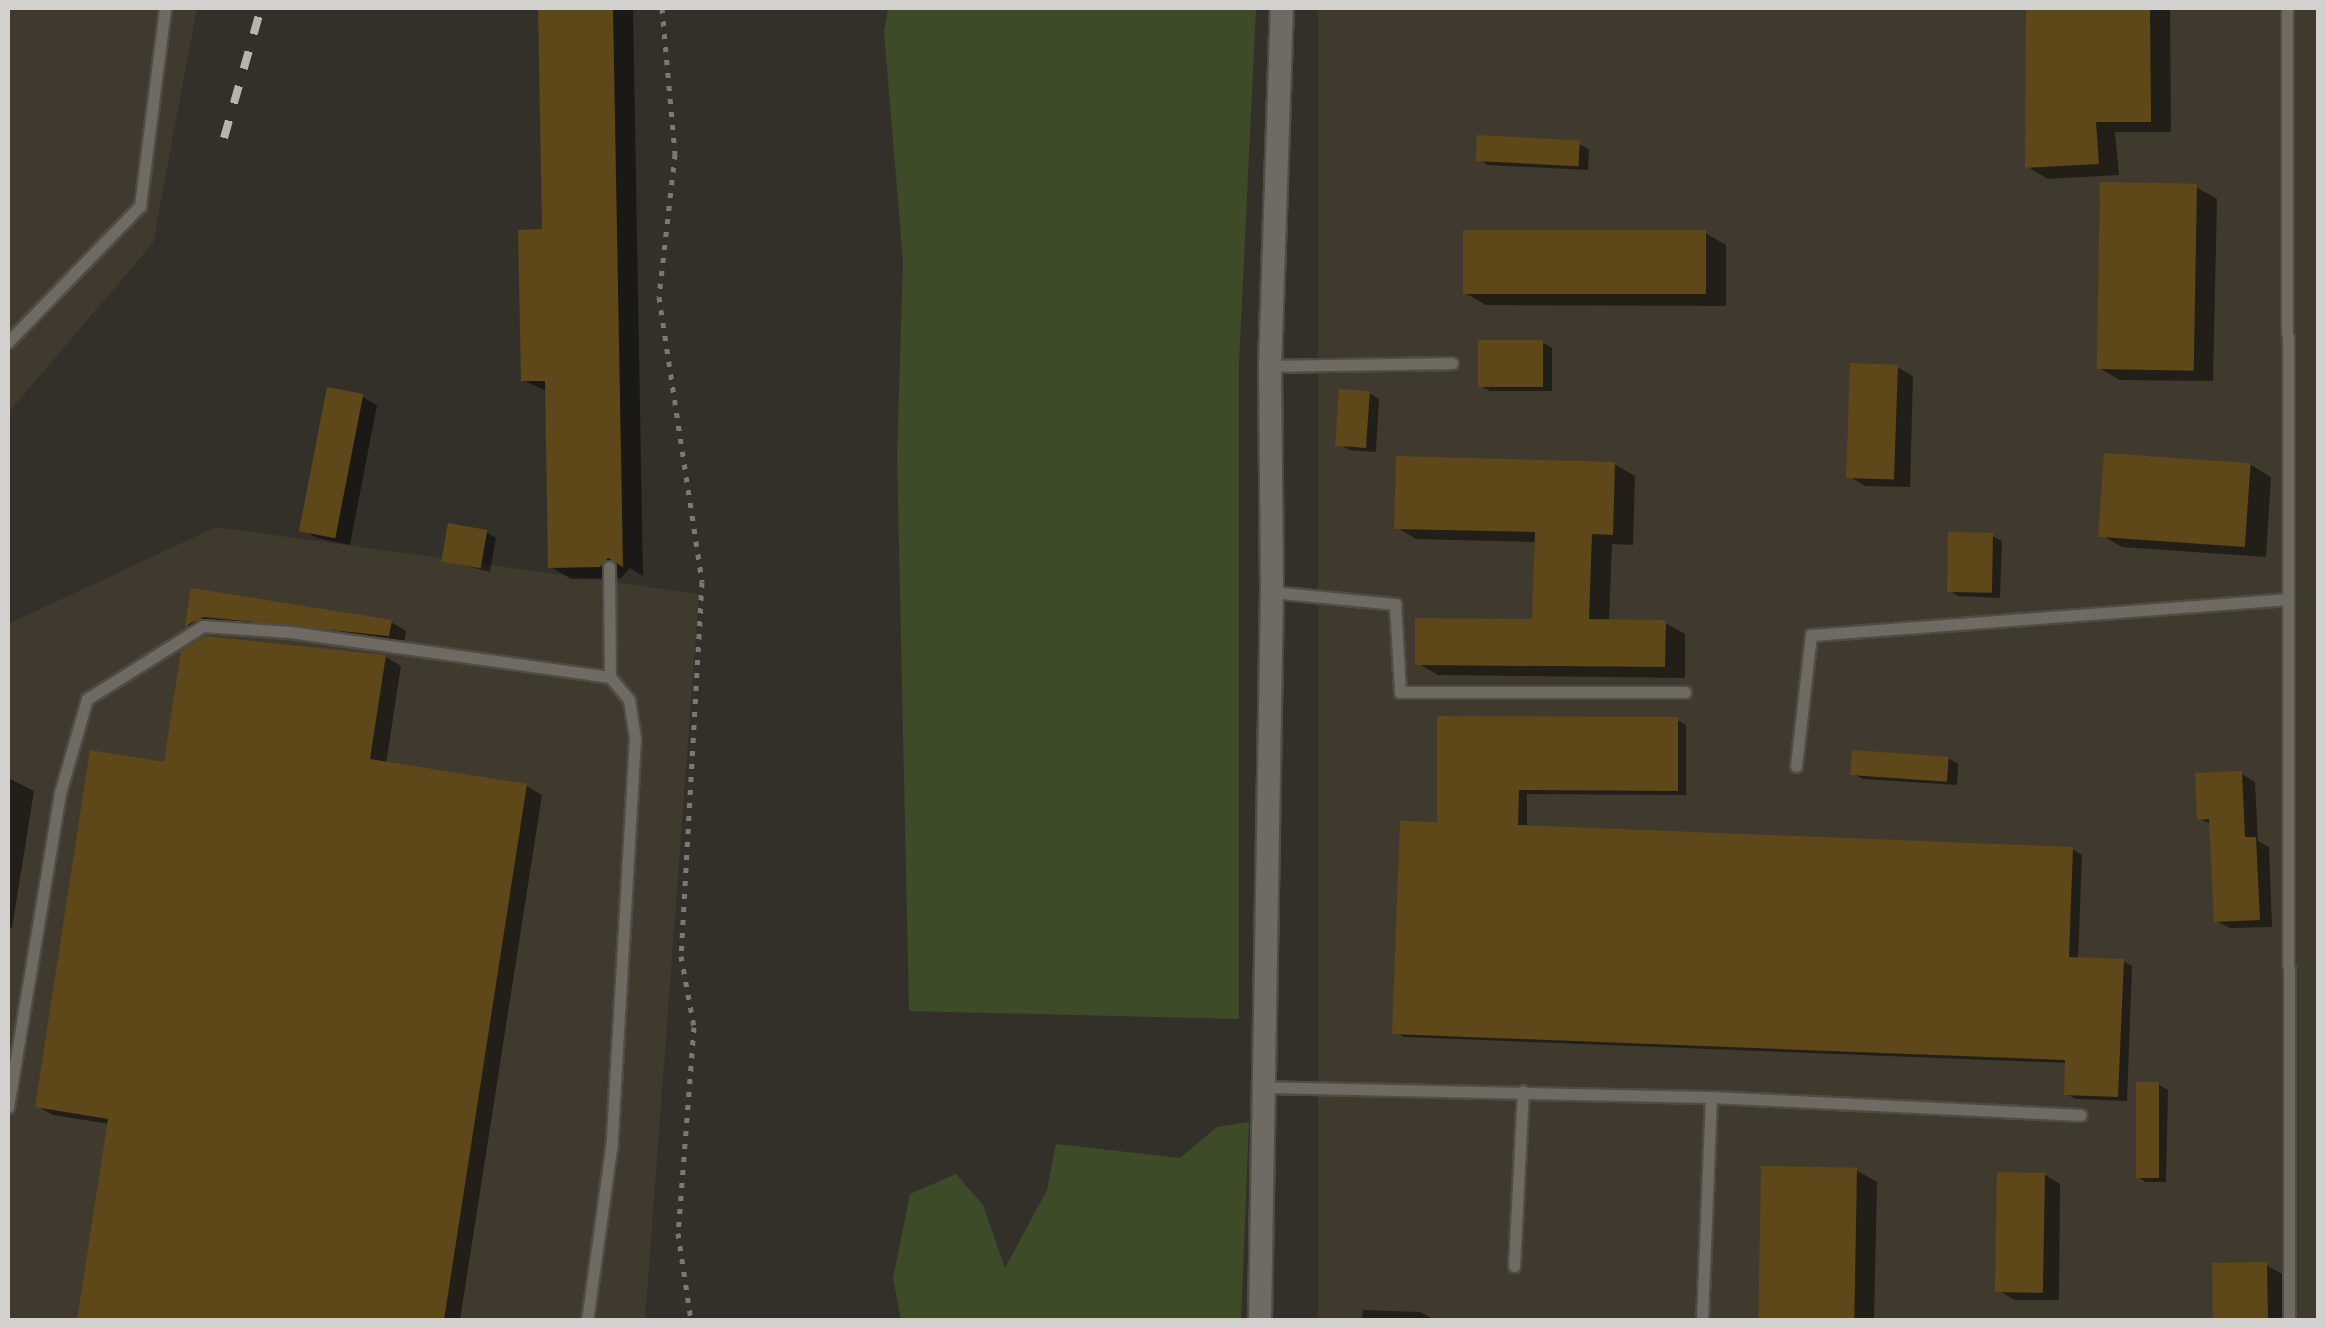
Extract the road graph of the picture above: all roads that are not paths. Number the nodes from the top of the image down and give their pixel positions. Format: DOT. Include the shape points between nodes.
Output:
graph roads {
  1 [pos="165,8"];
  2 [pos="1282,8"];
  3 [pos="2287,8"];
  4 [pos="8,342"];
  5 [pos="1452,363"];
  6 [pos="1270,366"];
  7 [pos="609,567"];
  8 [pos="1272,592"];
  9 [pos="2286,599"];
  10 [pos="610,677"];
  11 [pos="1685,692"];
  12 [pos="1796,766"];
  13 [pos="1261,1087"];
  14 [pos="1523,1091"];
  15 [pos="1711,1097"];
  16 [pos="8,1108"];
  17 [pos="2081,1115"];
  18 [pos="1514,1266"];
  19 [pos="588,1320"];
  20 [pos="1260,1320"];
  21 [pos="1702,1320"];
  22 [pos="2289,1320"];
  1 -- 4 [label="lane" via="140,206"];
  2 -- 6 [label="street"];
  3 -- 9 [label="lane"];
  5 -- 6 [label="lane"];
  6 -- 8 [label="street"];
  7 -- 10 [label="lane"];
  8 -- 11 [label="lane" via="1395,604 1400,692"];
  8 -- 13 [label="street"];
  9 -- 12 [label="lane" via="1811,635"];
  9 -- 22 [label="lane"];
  10 -- 16 [label="lane" via="202,626 86,699 60,793"];
  10 -- 19 [label="lane" via="629,700 634,737 611,1148"];
  13 -- 14 [label="lane"];
  13 -- 20 [label="street"];
  14 -- 15 [label="lane"];
  14 -- 18 [label="lane"];
  15 -- 17 [label="lane"];
  15 -- 21 [label="lane"];
}
